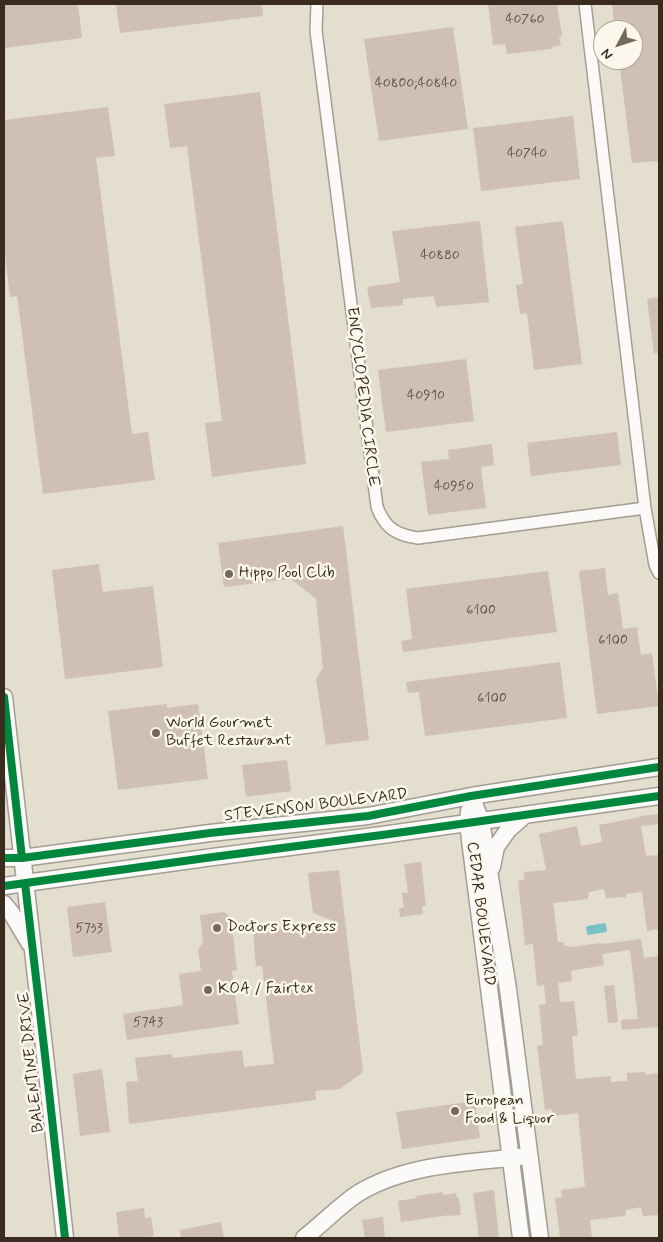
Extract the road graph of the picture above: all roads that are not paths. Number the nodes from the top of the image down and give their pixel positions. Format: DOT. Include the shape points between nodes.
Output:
graph roads {
  1 [pos="317,4"];
  2 [pos="586,4"];
  3 [pos="645,508"];
  4 [pos="659,573"];
  5 [pos="4,698"];
  6 [pos="659,767"];
  7 [pos="471,796"];
  8 [pos="659,796"];
  9 [pos="525,814"];
  10 [pos="475,822"];
  11 [pos="4,858"];
  12 [pos="22,858"];
  13 [pos="490,879"];
  14 [pos="25,883"];
  15 [pos="4,886"];
  16 [pos="4,904"];
  17 [pos="33,949"];
  18 [pos="530,1156"];
  19 [pos="511,1158"];
  20 [pos="65,1238"];
  21 [pos="304,1238"];
  22 [pos="521,1238"];
  23 [pos="540,1238"];
  1 -- 3 [label="street, ENCYCLOPEDIA CIRCLE" via="316,31 377,507 381,518 403,536 418,538"];
  2 -- 3 [label="street"];
  3 -- 4 [label="street"];
  5 -- 12 [label="main road, BALENTINE DRIVE"];
  6 -- 7 [label="main road, STEVENSON BOULEVARD"];
  7 -- 10 [label="main road, CEDAR BOULEVARD"];
  7 -- 12 [label="main road, STEVENSON BOULEVARD" via="368,816"];
  8 -- 9 [label="main road"];
  9 -- 10 [label="main road"];
  9 -- 13 [label="main road" via="508,830 496,848"];
  10 -- 13 [label="main road, CEDAR BOULEVARD"];
  10 -- 14 [label="main road"];
  10 -- 19 [label="main road, CEDAR BOULEVARD"];
  11 -- 12 [label="main road, STEVENSON BOULEVARD"];
  12 -- 14 [label="main road, BALENTINE DRIVE"];
  13 -- 18 [label="main road, CEDAR BOULEVARD"];
  14 -- 15 [label="main road"];
  14 -- 17 [label="main road, BALENTINE DRIVE"];
  16 -- 17 [label="main road"];
  17 -- 20 [label="main road, BALENTINE DRIVE"];
  18 -- 19 [label="main road"];
  18 -- 23 [label="main road, CEDAR BOULEVARD"];
  19 -- 21 [label="main road" via="424,1170 389,1179 343,1204"];
  19 -- 22 [label="main road, CEDAR BOULEVARD"];
}
